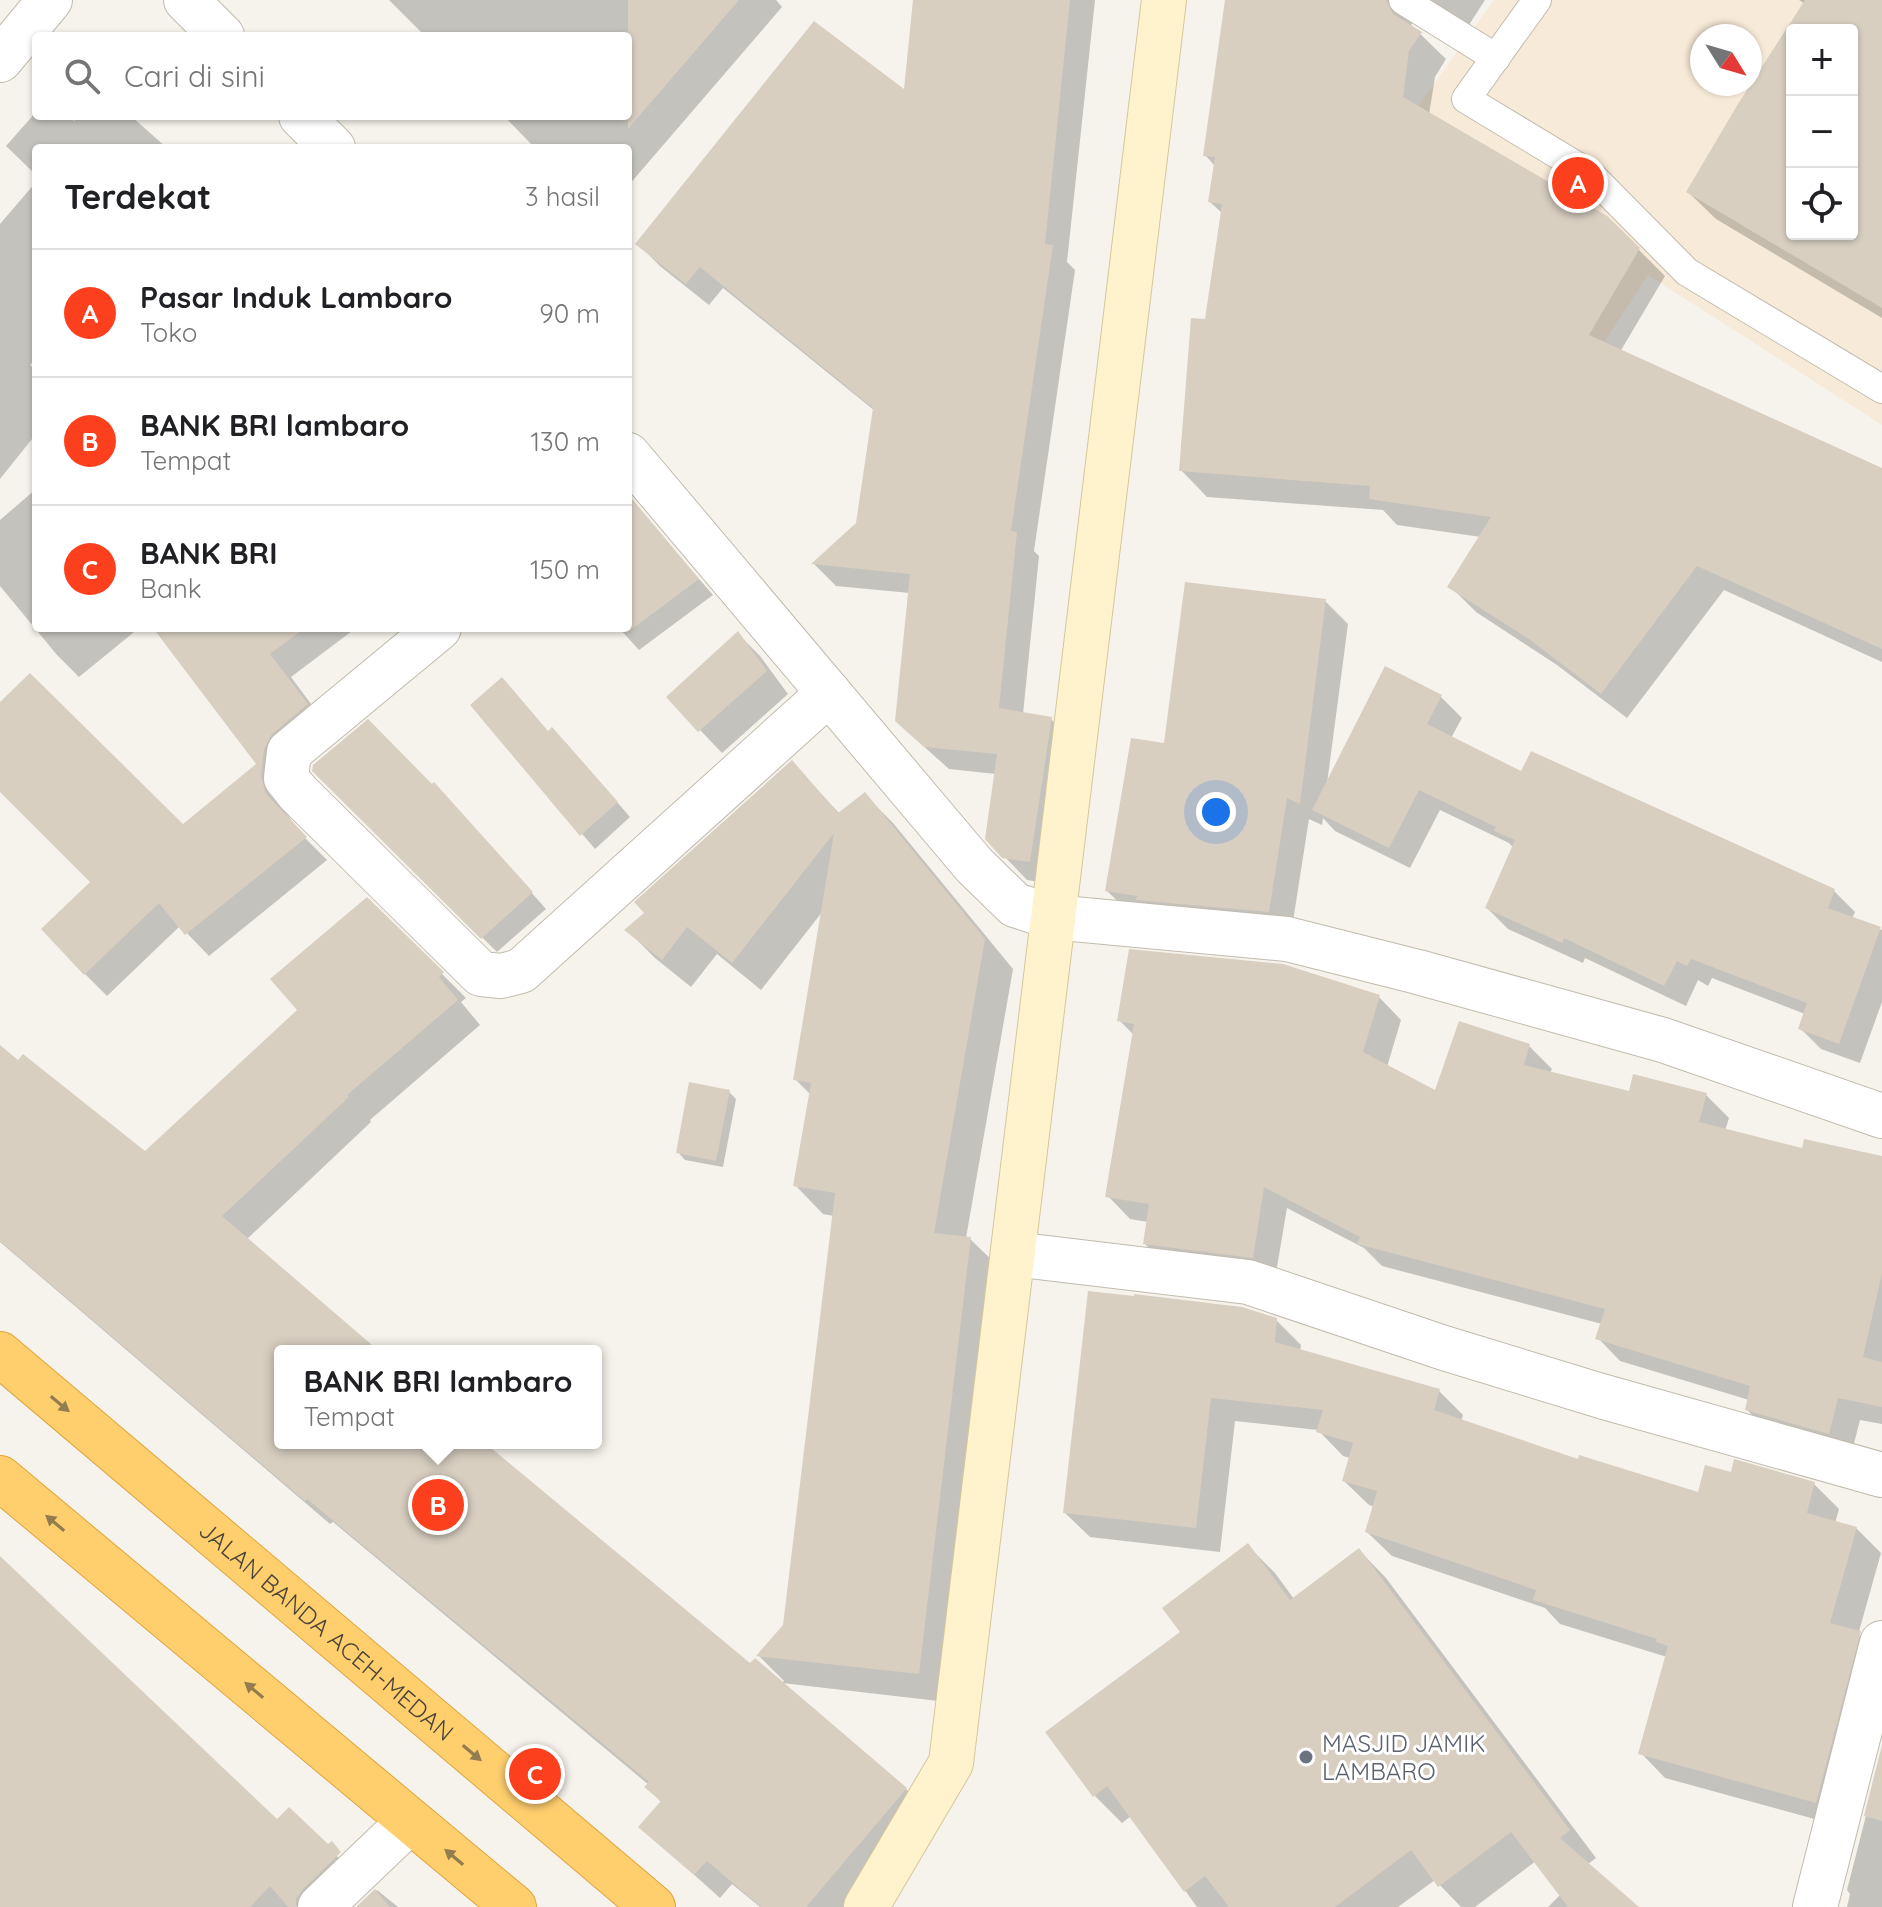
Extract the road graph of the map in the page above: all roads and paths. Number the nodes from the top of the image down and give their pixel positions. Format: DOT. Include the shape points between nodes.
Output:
graph roads {
  1 [pos="50,0"];
  2 [pos="186,0"];
  3 [pos="1164,0"];
  4 [pos="1403,0"];
  5 [pos="1537,0"];
  6 [pos="218,32"];
  7 [pos="1496,58"];
  8 [pos="0,60"];
  9 [pos="305,120"];
  10 [pos="329,144"];
  11 [pos="1881,386"];
  12 [pos="632,464"];
  13 [pos="434,632"];
  14 [pos="829,693"];
  15 [pos="1052,917"];
  16 [pos="1882,1116"];
  17 [pos="1014,1254"];
  18 [pos="0,1354"];
  19 [pos="1882,1475"];
  20 [pos="0,1478"];
  21 [pos="1882,1643"];
  22 [pos="410,1821"];
  23 [pos="1828,1904"];
  24 [pos="320,1907"];
  25 [pos="514,1907"];
  26 [pos="653,1907"];
  27 [pos="866,1907"];
  1 -- 8 [label="street"];
  2 -- 6 [label="street"];
  3 -- 15 [label="main road"];
  4 -- 7 [label="lane"];
  5 -- 7 [label="lane"];
  7 -- 11 [label="lane" via="1466,99 1590,174 1687,272"];
  9 -- 10 [label="street"];
  12 -- 14 [label="street"];
  13 -- 14 [label="street" via="289,752 286,778 481,974 521,971"];
  14 -- 15 [label="street" via="974,865 1015,905"];
  15 -- 16 [label="street" via="1287,939 1663,1040"];
  15 -- 17 [label="main road"];
  17 -- 19 [label="street" via="1248,1282 1473,1357"];
  17 -- 27 [label="main road" via="951,1763"];
  18 -- 26 [label="highway, JALAN BANDA ACEH-MEDAN, one-way"];
  22 -- 20 [label="highway, one-way"];
  21 -- 23 [label="street"];
  22 -- 24 [label="street"];
  25 -- 22 [label="highway, one-way"];
}
